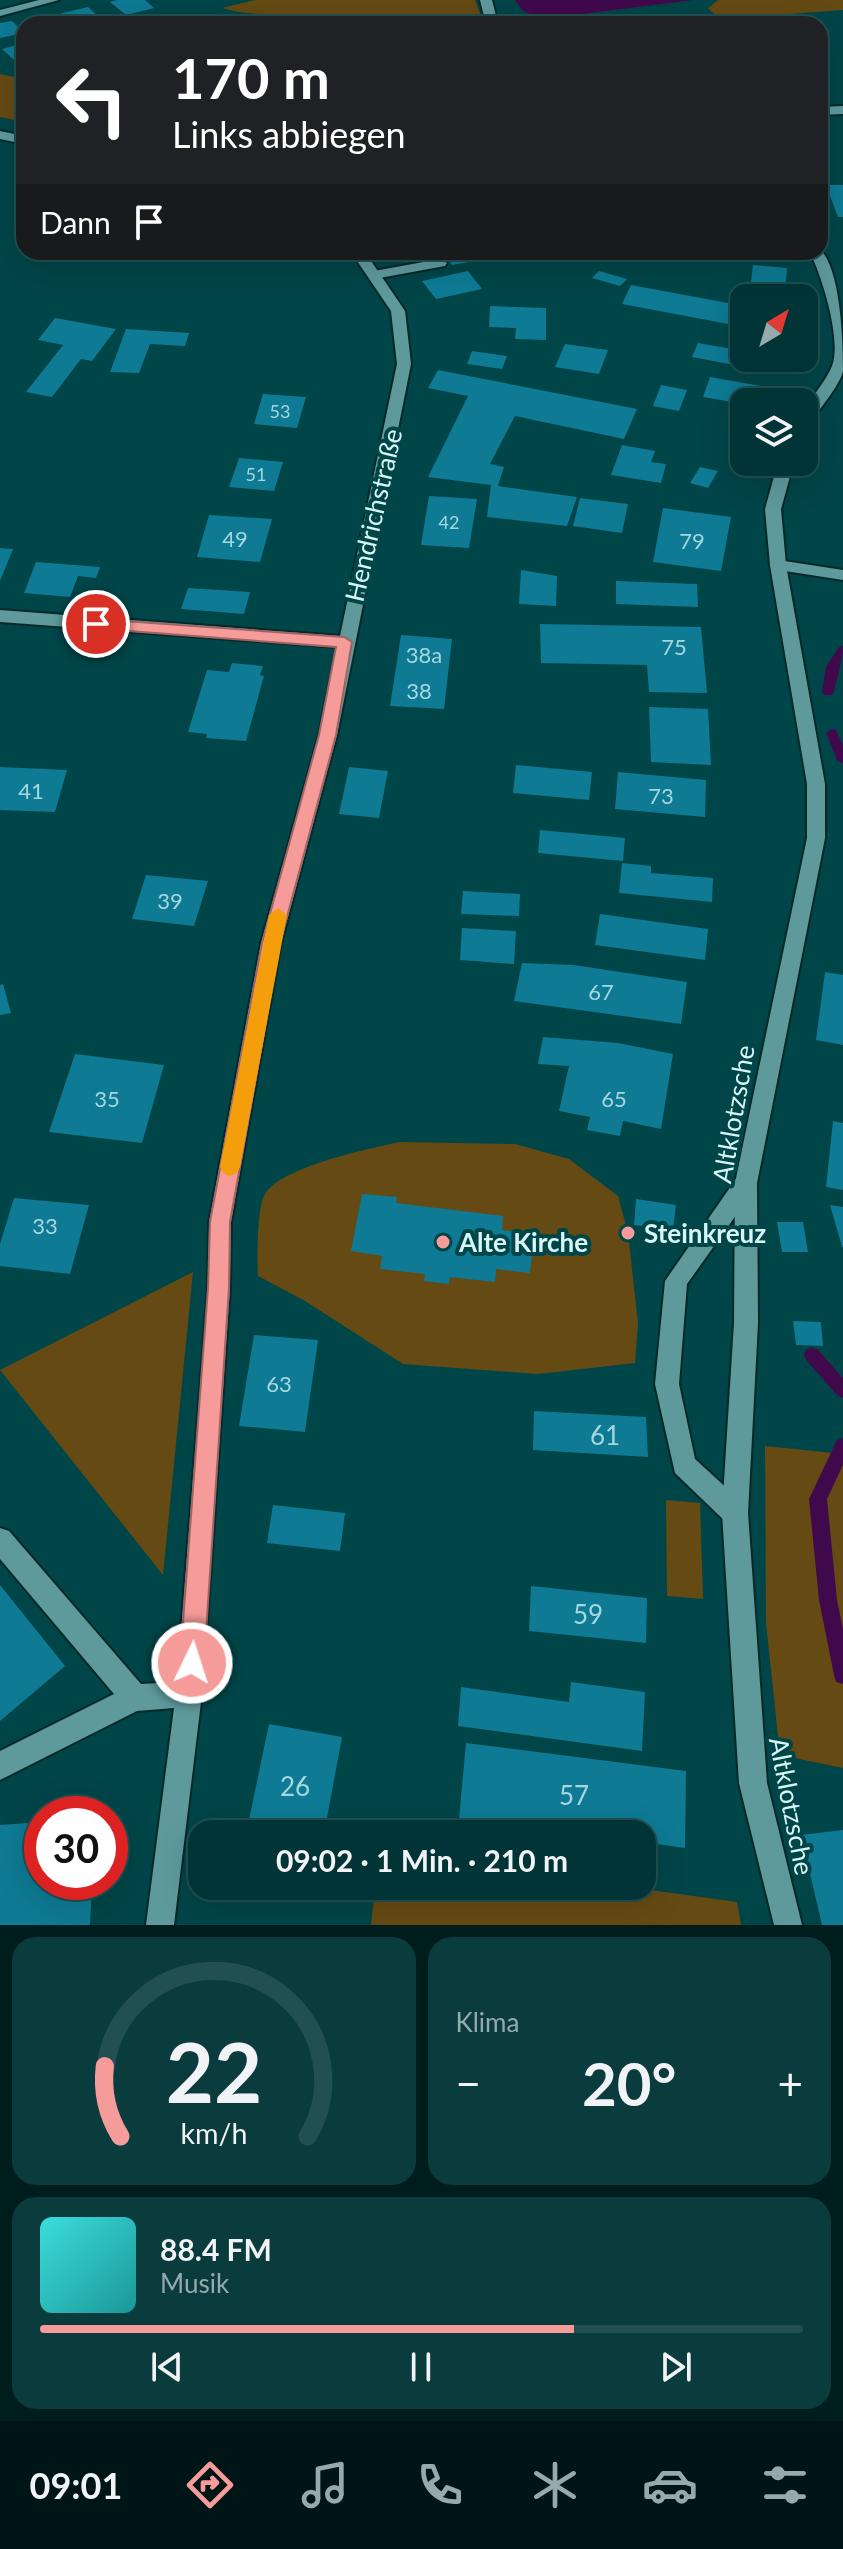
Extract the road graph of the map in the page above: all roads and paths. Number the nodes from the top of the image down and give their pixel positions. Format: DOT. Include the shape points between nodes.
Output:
graph roads {
  1 [pos="53,0"];
  2 [pos="0,13"];
  3 [pos="364,260"];
  4 [pos="821,260"];
  5 [pos="440,263"];
  6 [pos="374,275"];
  7 [pos="843,350"];
  8 [pos="818,399"];
  9 [pos="782,476"];
  10 [pos="778,565"];
  11 [pos="843,575"];
  12 [pos="0,616"];
  13 [pos="344,642"];
  14 [pos="746,1183"];
  15 [pos="735,1513"];
  16 [pos="0,1540"];
  17 [pos="189,1694"];
  18 [pos="135,1698"];
  19 [pos="0,1766"];
  20 [pos="160,1925"];
  21 [pos="788,1925"];
  1 -- 2 [label="street"];
  3 -- 6 [label="street, Hendrichstraße"];
  4 -- 7 [label="street"];
  5 -- 6 [label="street"];
  6 -- 13 [label="street, Hendrichstraße" via="398,311 404,364"];
  7 -- 8 [label="street" via="839,367"];
  9 -- 10 [label="street, Altklotzsche" via="773,509"];
  10 -- 11 [label="street"];
  10 -- 14 [label="street, Altklotzsche" via="816,784 816,838"];
  12 -- 13 [label="street"];
  13 -- 17 [label="street, Hendrichstraße" via="328,735 271,943 220,1222"];
  14 -- 15 [label="street, Altklotzsche" via="746,1323"];
  14 -- 15 [label="street" via="676,1281 667,1384 684,1465"];
  15 -- 21 [label="street, Altklotzsche" via="753,1783"];
  16 -- 18 [label="street"];
  17 -- 18 [label="street"];
  17 -- 20 [label="street, Hendrichstraße"];
  18 -- 19 [label="street"];
}
